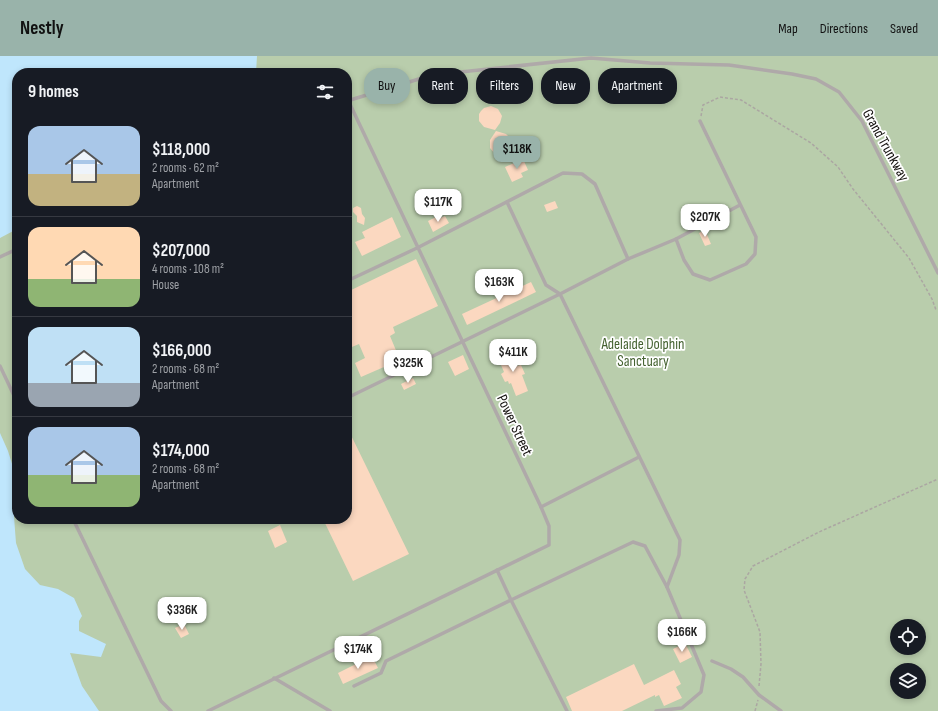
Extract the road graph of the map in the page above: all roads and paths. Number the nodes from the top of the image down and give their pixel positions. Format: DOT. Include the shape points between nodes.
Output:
graph roads {
  1 [pos="468,72"];
  2 [pos="364,96"];
  3 [pos="352,100"];
  4 [pos="352,110"];
  5 [pos="700,121"];
  6 [pos="507,202"];
  7 [pos="740,205"];
  8 [pos="676,239"];
  9 [pos="417,248"];
  10 [pos="12,251"];
  11 [pos="0,257"];
  12 [pos="628,259"];
  13 [pos="938,274"];
  14 [pos="352,279"];
  15 [pos="560,294"];
  16 [pos="936,310"];
  17 [pos="462,342"];
  18 [pos="0,366"];
  19 [pos="12,391"];
  20 [pos="352,396"];
  21 [pos="639,457"];
  22 [pos="938,479"];
  23 [pos="541,507"];
  24 [pos="75,524"];
  25 [pos="497,570"];
  26 [pos="667,587"];
  27 [pos="511,600"];
  28 [pos="712,661"];
  29 [pos="274,678"];
  30 [pos="354,686"];
  31 [pos="759,695"];
  32 [pos="171,711"];
  33 [pos="208,711"];
  34 [pos="330,711"];
  35 [pos="567,711"];
  36 [pos="656,711"];
  37 [pos="755,711"];
  38 [pos="781,711"];
  1 -- 13 [label="lane, Grand Trunkway" via="591,58 729,66 816,79 839,92 862,121"];
  2 -- 3 [label="lane, Grand Trunkway"];
  4 -- 9 [label="lane, Power Street"];
  5 -- 7 [label="lane"];
  5 -- 16 [label="path" via="703,105 720,97 741,100 811,143 838,168 909,258"];
  6 -- 9 [label="lane"];
  6 -- 12 [label="lane" via="563,173 582,174 595,184"];
  6 -- 15 [label="lane" via="546,285"];
  7 -- 8 [label="lane"];
  7 -- 8 [label="lane" via="756,237 755,254 746,264 710,280 693,274"];
  8 -- 12 [label="lane"];
  9 -- 14 [label="lane"];
  9 -- 17 [label="lane, Power Street"];
  10 -- 11 [label="lane"];
  12 -- 15 [label="lane"];
  15 -- 17 [label="lane"];
  15 -- 21 [label="lane"];
  17 -- 20 [label="lane"];
  17 -- 23 [label="lane, Power Street"];
  18 -- 19 [label="lane"];
  21 -- 23 [label="lane"];
  21 -- 26 [label="lane" via="680,540 679,555"];
  22 -- 31 [label="path" via="819,532 753,566 745,579 744,590 760,632"];
  23 -- 25 [label="lane, Power Street" via="549,526 549,545"];
  24 -- 32 [label="lane" via="161,701"];
  25 -- 27 [label="lane"];
  25 -- 29 [label="lane"];
  26 -- 27 [label="lane" via="646,546 633,542"];
  26 -- 36 [label="lane" via="704,675 701,692 682,708"];
  27 -- 30 [label="lane" via="386,661 381,673"];
  27 -- 35 [label="lane"];
  28 -- 31 [label="lane" via="743,677"];
  29 -- 33 [label="lane"];
  29 -- 34 [label="lane"];
  31 -- 37 [label="path"];
  31 -- 38 [label="lane"];
}
